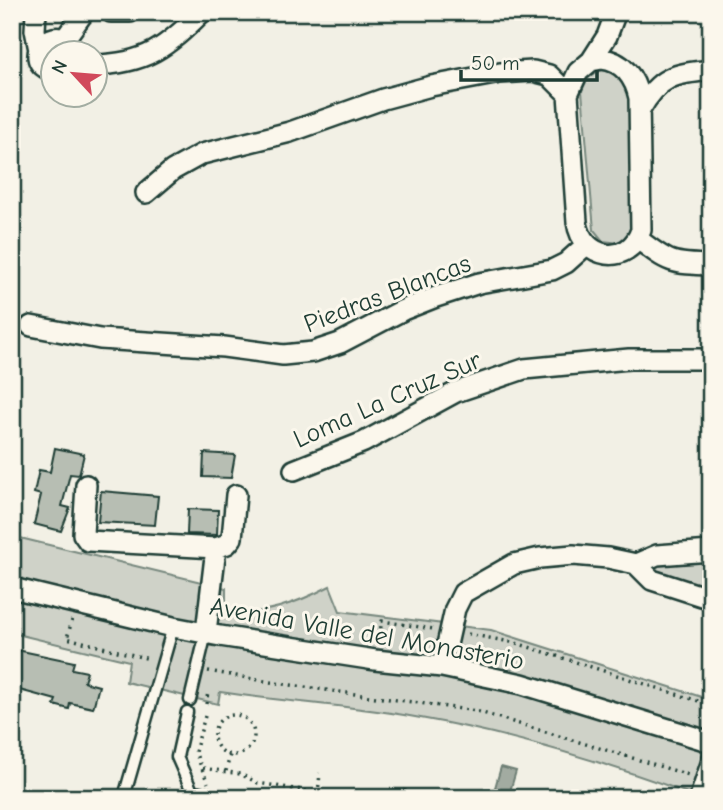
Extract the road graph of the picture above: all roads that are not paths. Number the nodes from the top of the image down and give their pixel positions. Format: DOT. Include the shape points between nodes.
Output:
graph roads {
  1 [pos="36,12"];
  2 [pos="84,12"];
  3 [pos="111,12"];
  4 [pos="130,12"];
  5 [pos="202,12"];
  6 [pos="615,17"];
  7 [pos="72,38"];
  8 [pos="38,45"];
  9 [pos="589,63"];
  10 [pos="108,64"];
  11 [pos="623,68"];
  12 [pos="711,70"];
  13 [pos="533,71"];
  14 [pos="673,75"];
  15 [pos="568,94"];
  16 [pos="640,110"];
  17 [pos="146,193"];
  18 [pos="638,239"];
  19 [pos="586,245"];
  20 [pos="711,265"];
  21 [pos="31,326"];
  22 [pos="711,359"];
  23 [pos="294,470"];
  24 [pos="86,485"];
  25 [pos="236,495"];
  26 [pos="216,548"];
  27 [pos="711,551"];
  28 [pos="636,564"];
  29 [pos="12,588"];
  30 [pos="711,599"];
  31 [pos="173,627"];
  32 [pos="206,632"];
  33 [pos="442,667"];
  34 [pos="190,700"];
  35 [pos="187,712"];
  36 [pos="711,741"];
  37 [pos="711,749"];
  38 [pos="194,795"];
  39 [pos="128,798"];
  40 [pos="233,798"];
  41 [pos="695,798"];
  1 -- 8 [label="street"];
  2 -- 7 [label="street"];
  3 -- 4 [label="street"];
  5 -- 10 [label="street" via="153,54"];
  6 -- 9 [label="street"];
  6 -- 11 [label="street"];
  9 -- 11 [label="street" via="602,59"];
  9 -- 13 [label="street"];
  9 -- 15 [label="street" via="575,77"];
  11 -- 14 [label="street"];
  11 -- 16 [label="street" via="637,89"];
  12 -- 14 [label="street"];
  13 -- 15 [label="street" via="549,75"];
  13 -- 17 [label="street" via="431,86 290,132 202,154"];
  14 -- 16 [label="street" via="654,88"];
  15 -- 19 [label="street" via="578,232"];
  16 -- 18 [label="street" via="642,223"];
  18 -- 19 [label="street" via="618,254"];
  18 -- 20 [label="street" via="671,262"];
  19 -- 21 [label="street, Piedras Blancas" via="552,270 447,293 313,352 283,355 100,339"];
  22 -- 23 [label="street, Loma La Cruz Sur" via="629,359 524,369 456,392 365,442"];
  24 -- 26 [label="street" via="83,534 88,541"];
  25 -- 26 [label="street" via="232,538"];
  26 -- 32 [label="street"];
  27 -- 28 [label="street" via="657,555"];
  28 -- 30 [label="street" via="652,580"];
  28 -- 33 [label="street" via="573,555 513,564 463,593"];
  29 -- 31 [label="street, Avenida Valle del Monasterio"];
  31 -- 32 [label="street, Avenida Valle del Monasterio"];
  31 -- 39 [label="lane" via="126,790"];
  32 -- 33 [label="street, Avenida Valle del Monasterio"];
  32 -- 34 [label="lane"];
  33 -- 36 [label="street, Avenida Valle del Monasterio" via="522,684"];
  35 -- 38 [label="lane" via="177,757"];
  37 -- 41 [label="lane"];
  38 -- 40 [label="lane"];
}
